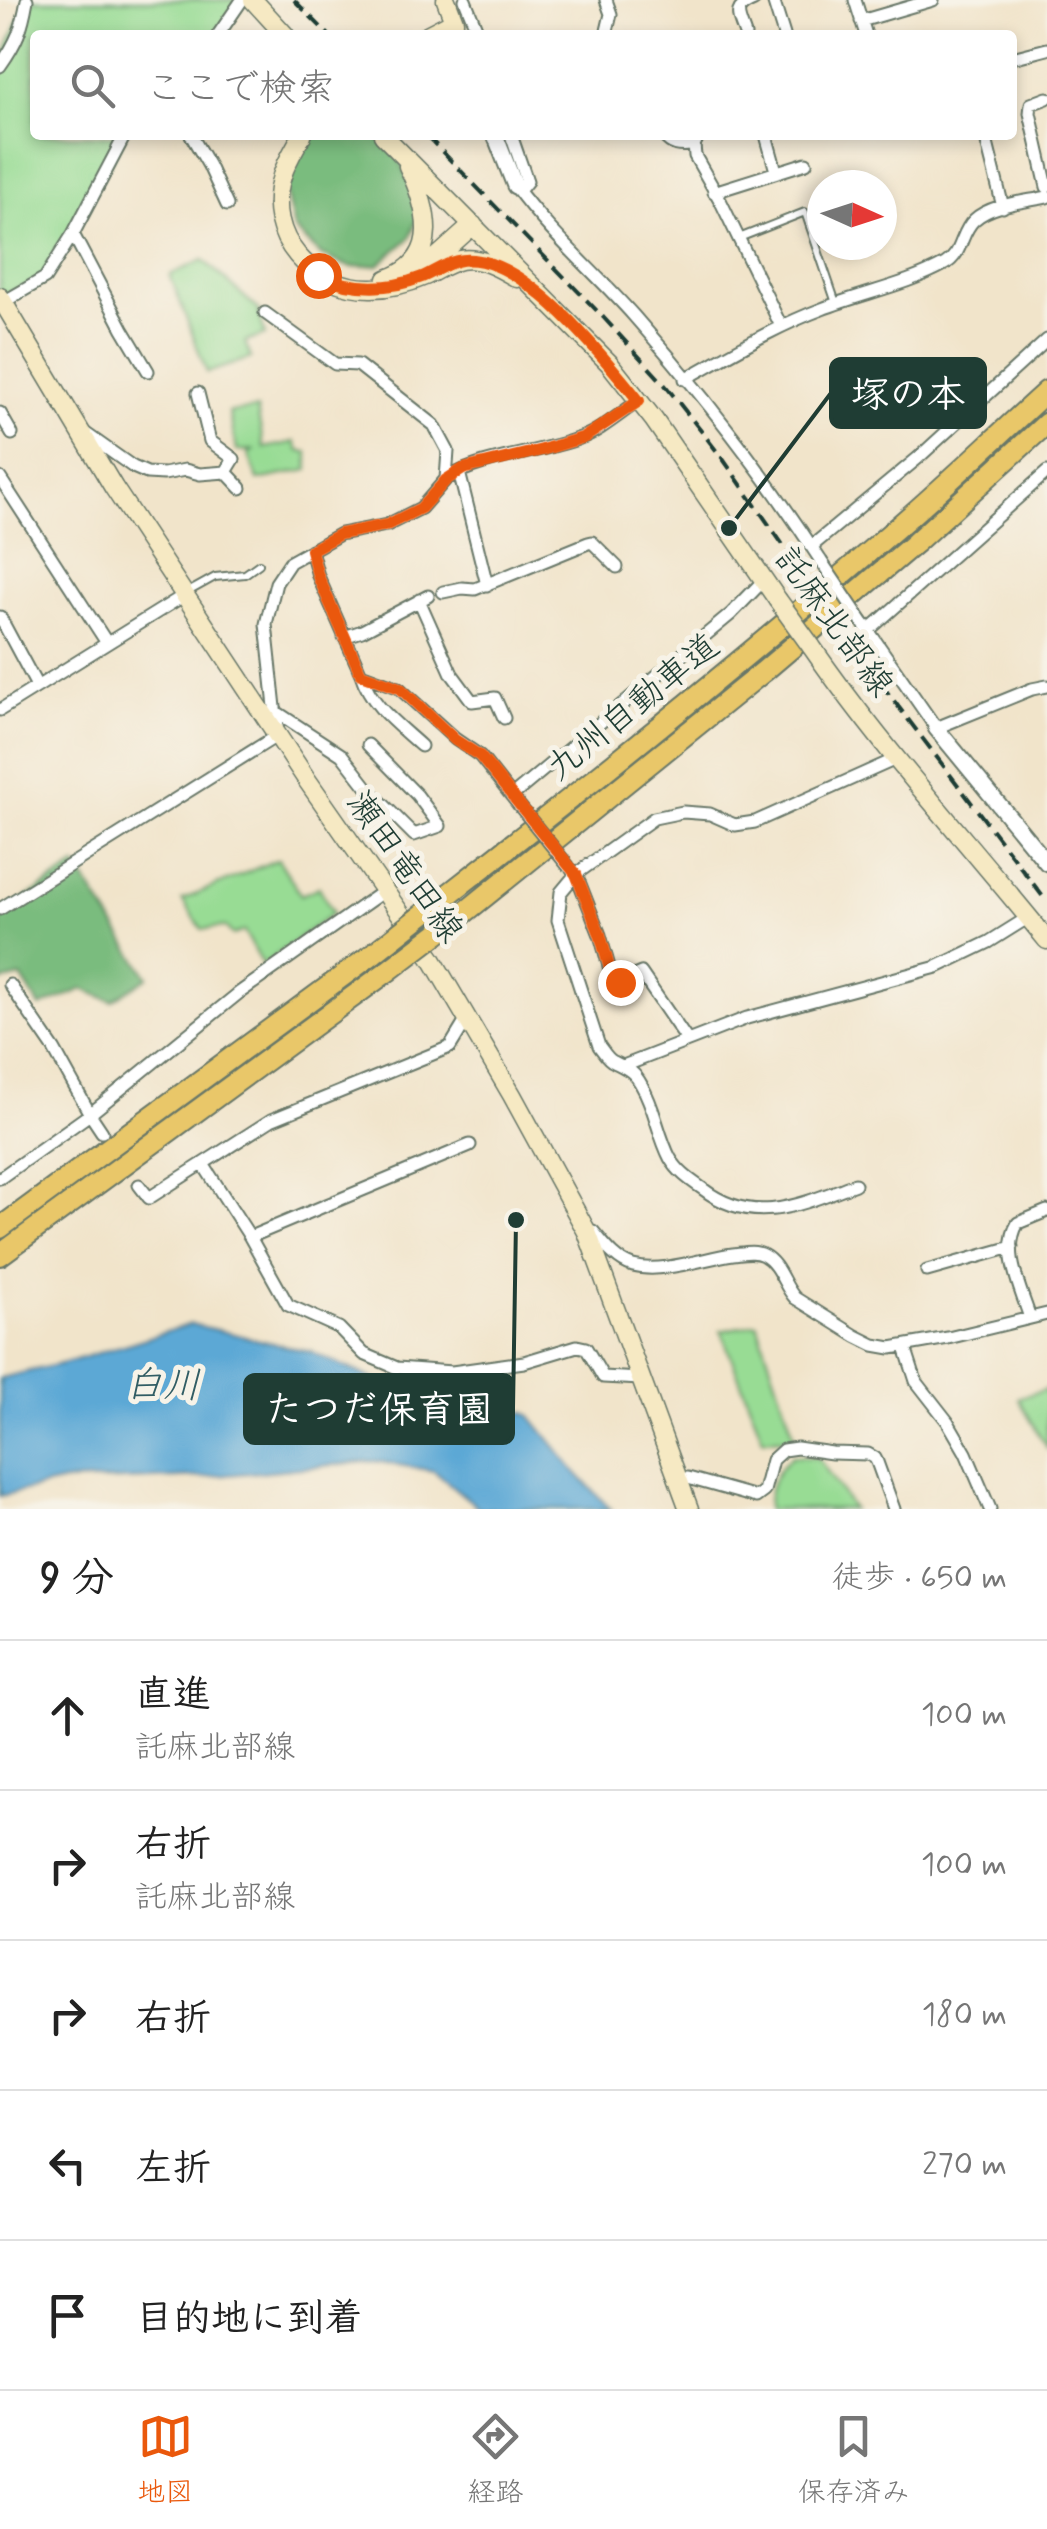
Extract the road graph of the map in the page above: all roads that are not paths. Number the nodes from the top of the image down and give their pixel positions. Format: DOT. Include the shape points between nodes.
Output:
graph roads {
  1 [pos="26,0"];
  2 [pos="242,0"];
  3 [pos="253,0"];
  4 [pos="446,0"];
  5 [pos="465,0"];
  6 [pos="606,0"];
  7 [pos="754,0"];
  8 [pos="773,0"];
  9 [pos="855,0"];
  10 [pos="932,0"];
  11 [pos="862,21"];
  12 [pos="457,28"];
  13 [pos="221,30"];
  14 [pos="280,30"];
  15 [pos="477,30"];
  16 [pos="607,30"];
  17 [pos="743,30"];
  18 [pos="782,30"];
  19 [pos="865,30"];
  20 [pos="1047,48"];
  21 [pos="1017,57"];
  22 [pos="0,66"];
  23 [pos="1047,98"];
  24 [pos="121,140"];
  25 [pos="194,140"];
  26 [pos="300,140"];
  27 [pos="388,140"];
  28 [pos="497,140"];
  29 [pos="513,140"];
  30 [pos="666,140"];
  31 [pos="696,140"];
  32 [pos="767,140"];
  33 [pos="986,140"];
  34 [pos="403,154"];
  35 [pos="806,162"];
  36 [pos="776,171"];
  37 [pos="1047,186"];
  38 [pos="517,189"];
  39 [pos="714,192"];
  40 [pos="1047,197"];
  41 [pos="227,205"];
  42 [pos="1003,207"];
  43 [pos="473,225"];
  44 [pos="73,234"];
  45 [pos="738,238"];
  46 [pos="392,286"];
  47 [pos="353,287"];
  48 [pos="538,290"];
  49 [pos="1,301"];
  50 [pos="836,304"];
  51 [pos="265,313"];
  52 [pos="780,326"];
  53 [pos="1047,340"];
  54 [pos="148,371"];
  55 [pos="686,379"];
  56 [pos="1047,391"];
  57 [pos="198,394"];
  58 [pos="639,401"];
  59 [pos="0,413"];
  60 [pos="1047,423"];
  61 [pos="78,428"];
  62 [pos="12,434"];
  63 [pos="226,472"];
  64 [pos="458,472"];
  65 [pos="1047,472"];
  66 [pos="0,478"];
  67 [pos="446,480"];
  68 [pos="241,488"];
  69 [pos="812,546"];
  70 [pos="311,550"];
  71 [pos="259,564"];
  72 [pos="617,567"];
  73 [pos="764,580"];
  74 [pos="486,585"];
  75 [pos="443,592"];
  76 [pos="183,596"];
  77 [pos="0,617"];
  78 [pos="865,627"];
  79 [pos="344,637"];
  80 [pos="107,643"];
  81 [pos="361,674"];
  82 [pos="38,686"];
  83 [pos="1047,686"];
  84 [pos="0,710"];
  85 [pos="275,711"];
  86 [pos="504,718"];
  87 [pos="936,728"];
  88 [pos="278,734"];
  89 [pos="368,745"];
  90 [pos="421,746"];
  91 [pos="896,759"];
  92 [pos="515,800"];
  93 [pos="1047,864"];
  94 [pos="573,870"];
  95 [pos="385,890"];
  96 [pos="0,909"];
  97 [pos="1028,917"];
  98 [pos="1047,940"];
  99 [pos="10,985"];
  100 [pos="467,1019"];
  101 [pos="687,1040"];
  102 [pos="626,1065"];
  103 [pos="90,1114"];
  104 [pos="102,1132"];
  105 [pos="470,1145"];
  106 [pos="203,1164"];
  107 [pos="0,1178"];
  108 [pos="855,1184"];
  109 [pos="139,1185"];
  110 [pos="1047,1211"];
  111 [pos="0,1228"];
  112 [pos="587,1232"];
  113 [pos="250,1237"];
  114 [pos="1012,1247"];
  115 [pos="0,1255"];
  116 [pos="927,1270"];
  117 [pos="1047,1314"];
  118 [pos="1030,1318"];
  119 [pos="905,1346"];
  120 [pos="641,1379"];
  121 [pos="678,1478"];
  122 [pos="689,1509"];
  123 [pos="894,1509"];
  124 [pos="990,1509"];
  1 -- 22 [label="street" via="22,29"];
  2 -- 13 [label="street"];
  3 -- 14 [label="main road"];
  4 -- 12 [label="main road"];
  5 -- 15 [label="street"];
  6 -- 16 [label="street"];
  7 -- 17 [label="street" via="738,10"];
  8 -- 18 [label="street"];
  9 -- 11 [label="street"];
  10 -- 11 [label="street"];
  11 -- 19 [label="street"];
  20 -- 21 [label="street"];
  23 -- 37 [label="street" via="1031,104 1030,113"];
  24 -- 44 [label="street"];
  25 -- 41 [label="street"];
  26 -- 47 [label="main road, 託麻北部線" via="282,177 278,214 306,267"];
  27 -- 34 [label="main road, 託麻北部線"];
  28 -- 38 [label="street"];
  29 -- 38 [label="street" via="526,176"];
  30 -- 31 [label="street" via="674,146"];
  31 -- 39 [label="street" via="695,156"];
  32 -- 36 [label="street"];
  33 -- 42 [label="street"];
  34 -- 43 [label="main road, 託麻北部線"];
  34 -- 47 [label="main road" via="423,199 424,244 396,276"];
  35 -- 36 [label="street"];
  36 -- 39 [label="street"];
  38 -- 55 [label="street"];
  39 -- 45 [label="street"];
  40 -- 42 [label="street"];
  42 -- 50 [label="street" via="974,220 950,262"];
  43 -- 46 [label="main road" via="430,264"];
  43 -- 48 [label="main road, 託麻北部線"];
  44 -- 49 [label="street" via="44,278"];
  44 -- 54 [label="street"];
  45 -- 50 [label="lane" via="808,214"];
  45 -- 52 [label="street"];
  46 -- 47 [label="main road, 託麻北部線"];
  46 -- 48 [label="main road, 託麻北部線" via="460,260 478,260"];
  48 -- 58 [label="main road, 託麻北部線"];
  49 -- 61 [label="main road, 瀬田竜田線"];
  50 -- 52 [label="street"];
  51 -- 67 [label="street" via="335,364 358,365 434,425 448,451"];
  52 -- 55 [label="street"];
  53 -- 69 [label="street"];
  55 -- 69 [label="street"];
  56 -- 111 [label="highway, 九州自動車道, bridge" via="902,523 536,827"];
  57 -- 63 [label="street" via="210,441 234,459"];
  58 -- 64 [label="street" via="585,437"];
  58 -- 73 [label="main road, 託麻北部線"];
  59 -- 62 [label="street"];
  60 -- 115 [label="highway, 九州自動車道, bridge" via="778,659 463,914"];
  61 -- 63 [label="street" via="147,473"];
  61 -- 76 [label="main road, 瀬田竜田線"];
  63 -- 68 [label="street"];
  64 -- 67 [label="street"];
  64 -- 74 [label="street"];
  65 -- 78 [label="street"];
  66 -- 80 [label="street"];
  67 -- 70 [label="street" via="421,508"];
  69 -- 78 [label="street, bridge"];
  70 -- 79 [label="street"];
  70 -- 85 [label="street" via="290,562 273,590 266,624"];
  71 -- 76 [label="lane" via="245,574 215,577"];
  72 -- 74 [label="street" via="592,542"];
  73 -- 91 [label="main road, 託麻北部線, bridge"];
  73 -- 92 [label="street"];
  74 -- 75 [label="street"];
  76 -- 80 [label="street"];
  76 -- 88 [label="main road, 瀬田竜田線"];
  77 -- 82 [label="street"];
  78 -- 87 [label="street"];
  79 -- 81 [label="street"];
  79 -- 86 [label="street" via="424,598 452,674 472,701 495,698"];
  80 -- 82 [label="street"];
  81 -- 90 [label="street" via="378,708"];
  81 -- 92 [label="street" via="400,688 480,756"];
  82 -- 84 [label="street"];
  83 -- 87 [label="street"];
  85 -- 88 [label="street"];
  85 -- 89 [label="street" via="342,755 414,836 440,826"];
  87 -- 93 [label="street"];
  88 -- 95 [label="main road, 瀬田竜田線"];
  88 -- 96 [label="street"];
  91 -- 94 [label="street" via="755,822 735,826 710,814 683,812 654,818"];
  91 -- 97 [label="main road, 託麻北部線"];
  92 -- 94 [label="street, bridge"];
  94 -- 101 [label="street" via="612,977 620,982 641,974"];
  94 -- 102 [label="street" via="561,892 558,920 599,1046 612,1062"];
  95 -- 100 [label="main road, 瀬田竜田線"];
  95 -- 103 [label="street" via="239,992"];
  97 -- 98 [label="main road, 託麻北部線"];
  97 -- 101 [label="street" via="937,967"];
  99 -- 103 [label="street"];
  100 -- 106 [label="street" via="450,1047 272,1120"];
  100 -- 112 [label="main road, 瀬田竜田線"];
  101 -- 102 [label="street"];
  102 -- 108 [label="street" via="642,1085 677,1169 718,1201 768,1211"];
  103 -- 104 [label="street"];
  103 -- 107 [label="street"];
  105 -- 113 [label="street"];
  106 -- 109 [label="street" via="149,1198"];
  106 -- 113 [label="street"];
  110 -- 114 [label="street" via="1018,1223"];
  112 -- 119 [label="street" via="634,1266 763,1255 808,1306 874,1345"];
  112 -- 120 [label="main road, 瀬田竜田線"];
  113 -- 120 [label="street" via="288,1304 339,1328 364,1354 396,1368 452,1372 577,1346 586,1348 602,1377"];
  114 -- 116 [label="street"];
  114 -- 118 [label="street"];
  117 -- 118 [label="street"];
  118 -- 119 [label="street"];
  119 -- 124 [label="street" via="916,1380 966,1453"];
  120 -- 121 [label="main road, 瀬田竜田線"];
  121 -- 122 [label="main road, 瀬田竜田線"];
  121 -- 123 [label="street" via="756,1497 772,1460 784,1450 868,1454"];
}
